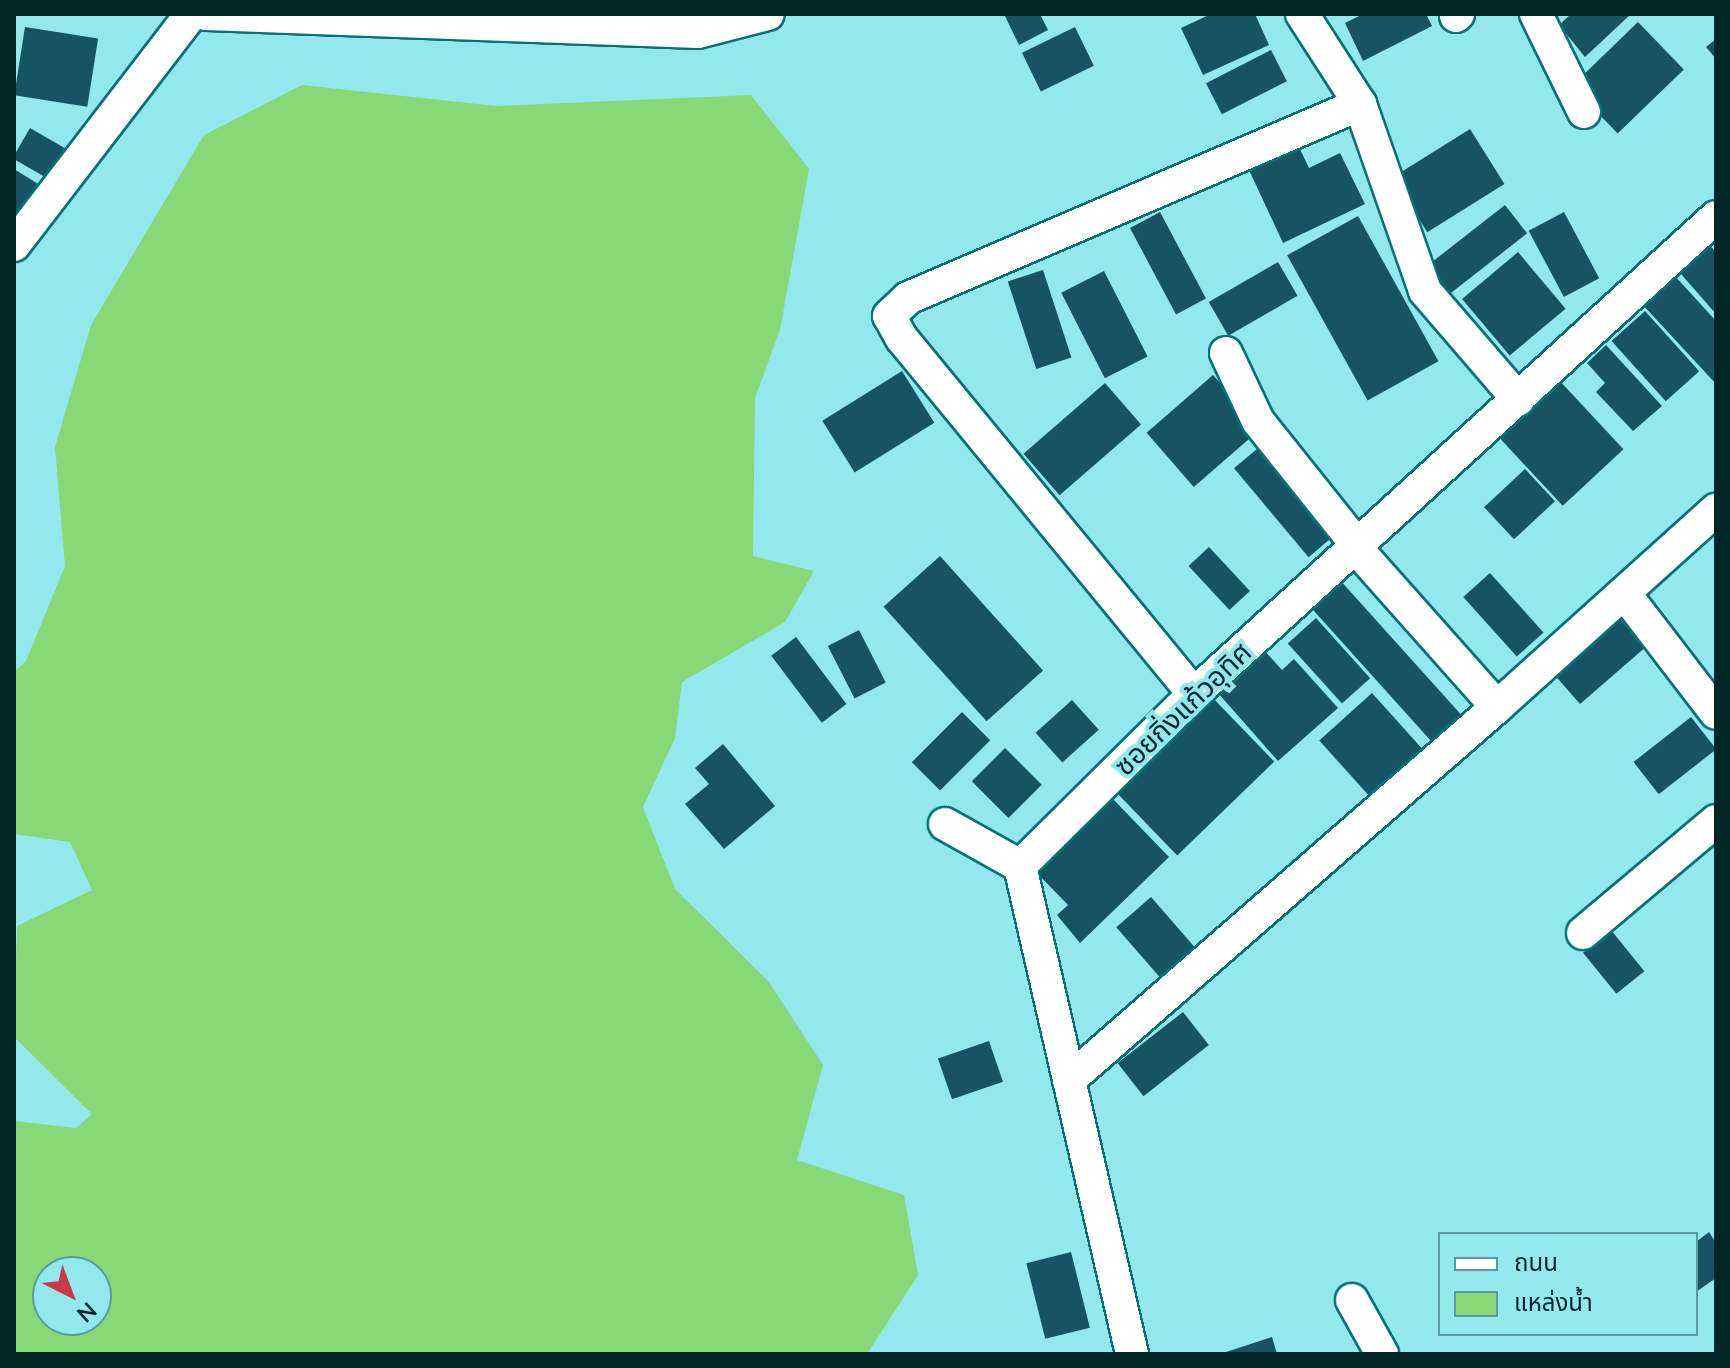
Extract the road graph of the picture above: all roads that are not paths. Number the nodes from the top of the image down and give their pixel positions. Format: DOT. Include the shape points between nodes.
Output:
graph roads {
  1 [pos="191,14"];
  2 [pos="206,14"];
  3 [pos="768,14"];
  4 [pos="1302,14"];
  5 [pos="1536,14"];
  6 [pos="1360,104"];
  7 [pos="1584,112"];
  8 [pos="1716,217"];
  9 [pos="18,235"];
  10 [pos="1226,353"];
  11 [pos="1518,399"];
  12 [pos="1716,510"];
  13 [pos="1356,546"];
  14 [pos="1624,593"];
  15 [pos="1194,694"];
  16 [pos="1497,707"];
  17 [pos="1716,713"];
  18 [pos="1716,821"];
  19 [pos="945,824"];
  20 [pos="1020,866"];
  21 [pos="1583,933"];
  22 [pos="1069,1080"];
  23 [pos="1352,1300"];
  24 [pos="1132,1354"];
  25 [pos="1382,1354"];
  1 -- 9 [label="street"];
  2 -- 3 [label="street" via="698,32"];
  4 -- 6 [label="street"];
  5 -- 7 [label="street"];
  6 -- 11 [label="street" via="1425,291"];
  6 -- 15 [label="street" via="908,298 889,316 896,332"];
  8 -- 11 [label="street, ซอยกิ่งแก้วอุทิศ"];
  10 -- 13 [label="street" via="1258,421"];
  11 -- 13 [label="street, ซอยกิ่งแก้วอุทิศ"];
  12 -- 14 [label="street"];
  13 -- 15 [label="street, ซอยกิ่งแก้วอุทิศ"];
  13 -- 16 [label="street"];
  14 -- 16 [label="street"];
  14 -- 17 [label="street"];
  15 -- 20 [label="street, ซอยกิ่งแก้วอุทิศ"];
  16 -- 22 [label="street"];
  18 -- 21 [label="street"];
  19 -- 20 [label="street"];
  20 -- 22 [label="street"];
  22 -- 24 [label="street"];
  23 -- 25 [label="street"];
}
